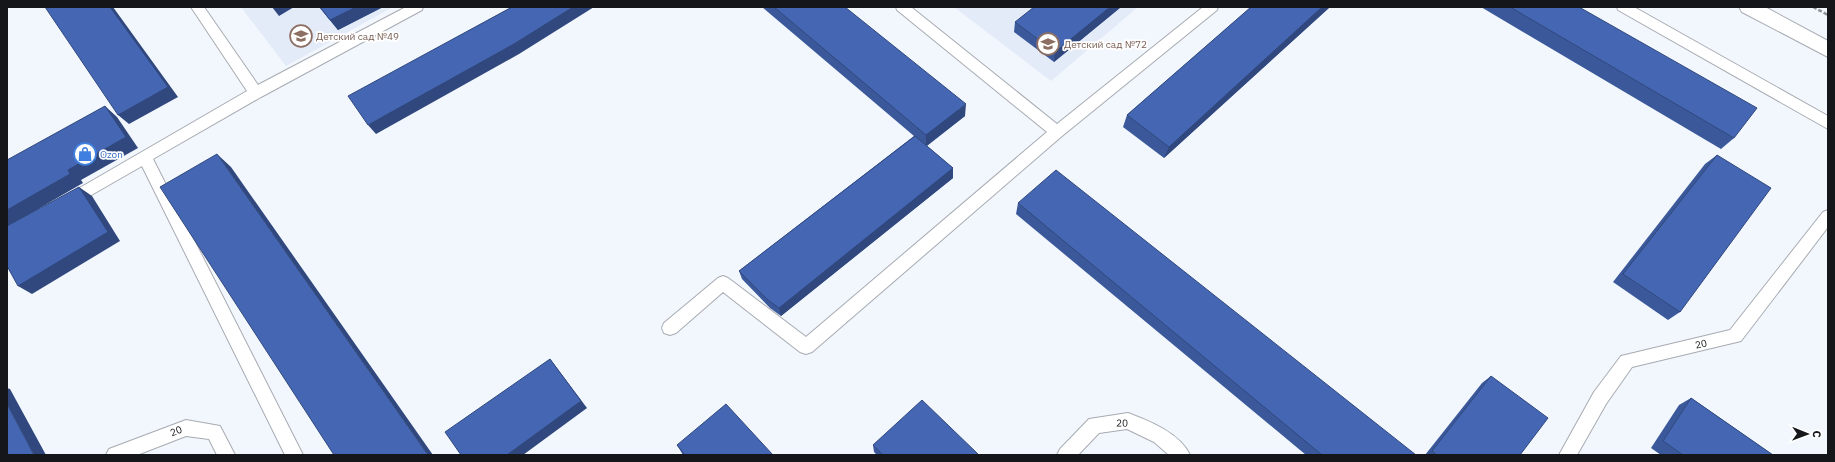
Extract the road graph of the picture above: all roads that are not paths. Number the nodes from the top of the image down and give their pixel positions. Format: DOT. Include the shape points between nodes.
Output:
graph roads {
  1 [pos="197,7"];
  2 [pos="417,7"];
  3 [pos="902,7"];
  4 [pos="1212,7"];
  5 [pos="1623,7"];
  6 [pos="1749,7"];
  7 [pos="1828,50"];
  8 [pos="256,93"];
  9 [pos="1828,123"];
  10 [pos="1056,132"];
  11 [pos="145,158"];
  12 [pos="55,209"];
  13 [pos="1828,216"];
  14 [pos="670,328"];
  15 [pos="115,455"];
  16 [pos="226,455"];
  17 [pos="294,455"];
  18 [pos="1066,455"];
  19 [pos="1181,455"];
  20 [pos="1568,455"];
  1 -- 8 [label="lane"];
  2 -- 8 [label="lane"];
  3 -- 10 [label="lane"];
  4 -- 10 [label="lane"];
  5 -- 9 [label="lane"];
  6 -- 7 [label="street"];
  8 -- 11 [label="lane"];
  10 -- 14 [label="lane" via="806,346 723,283"];
  11 -- 12 [label="lane"];
  11 -- 17 [label="lane"];
  13 -- 20 [label="lane, 20" via="1735,336 1627,361 1600,398"];
  15 -- 16 [label="lane, 20" via="186,428 214,432"];
  18 -- 19 [label="lane, 20" via="1095,425 1128,421 1160,436"];
}
